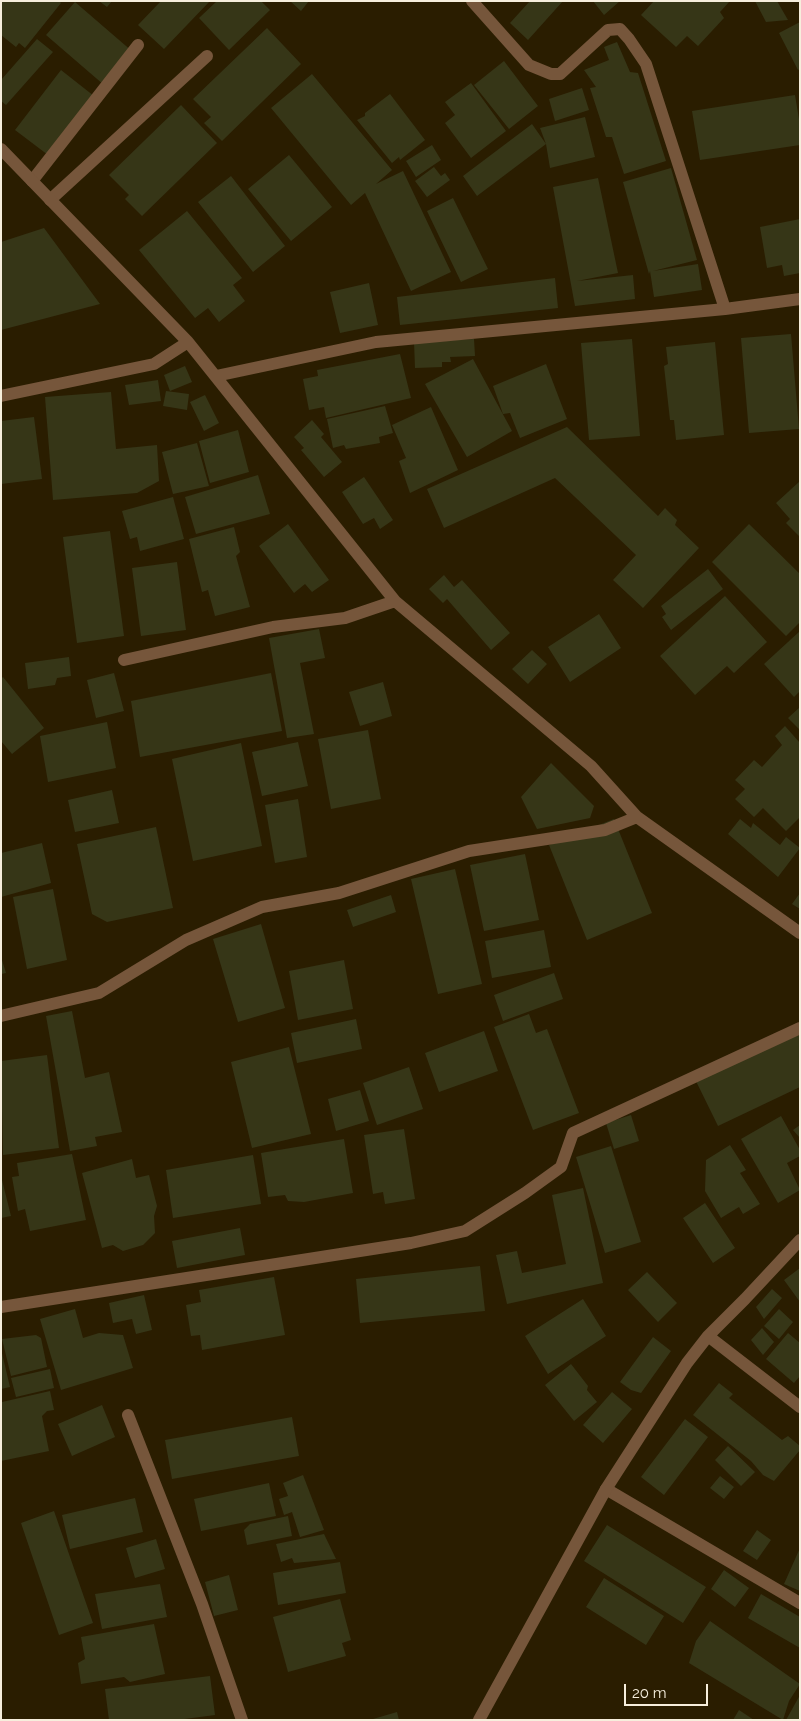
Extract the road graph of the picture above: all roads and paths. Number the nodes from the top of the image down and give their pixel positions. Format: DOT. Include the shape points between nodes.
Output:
graph roads {
  1 [pos="472,1"];
  2 [pos="138,45"];
  3 [pos="207,56"];
  4 [pos="1,149"];
  5 [pos="32,181"];
  6 [pos="50,200"];
  7 [pos="800,299"];
  8 [pos="725,309"];
  9 [pos="188,342"];
  10 [pos="216,376"];
  11 [pos="1,396"];
  12 [pos="395,601"];
  13 [pos="124,660"];
  14 [pos="637,817"];
  15 [pos="800,933"];
  16 [pos="1,1016"];
  17 [pos="800,1028"];
  18 [pos="800,1240"];
  19 [pos="1,1307"];
  20 [pos="708,1336"];
  21 [pos="800,1407"];
  22 [pos="128,1415"];
  23 [pos="606,1489"];
  24 [pos="800,1604"];
  25 [pos="242,1720"];
  26 [pos="479,1720"];
  1 -- 8 [label="street" via="529,65 551,74 560,74 608,30 620,29 629,39 646,64"];
  2 -- 5 [label="street"];
  3 -- 6 [label="street"];
  4 -- 5 [label="street"];
  5 -- 6 [label="street"];
  6 -- 9 [label="street"];
  7 -- 8 [label="street"];
  8 -- 10 [label="street" via="376,342"];
  9 -- 10 [label="street"];
  9 -- 11 [label="street" via="154,364"];
  10 -- 12 [label="street"];
  12 -- 13 [label="street" via="346,618 273,627"];
  12 -- 14 [label="street" via="591,766"];
  14 -- 15 [label="street"];
  14 -- 16 [label="street" via="605,830 469,851 339,893 262,907 186,940 99,993"];
  17 -- 19 [label="street" via="573,1133 561,1167 465,1231 411,1243"];
  18 -- 20 [label="street"];
  20 -- 21 [label="street"];
  20 -- 23 [label="street"];
  22 -- 25 [label="street" via="202,1604"];
  23 -- 24 [label="street"];
  23 -- 26 [label="street"];
}
